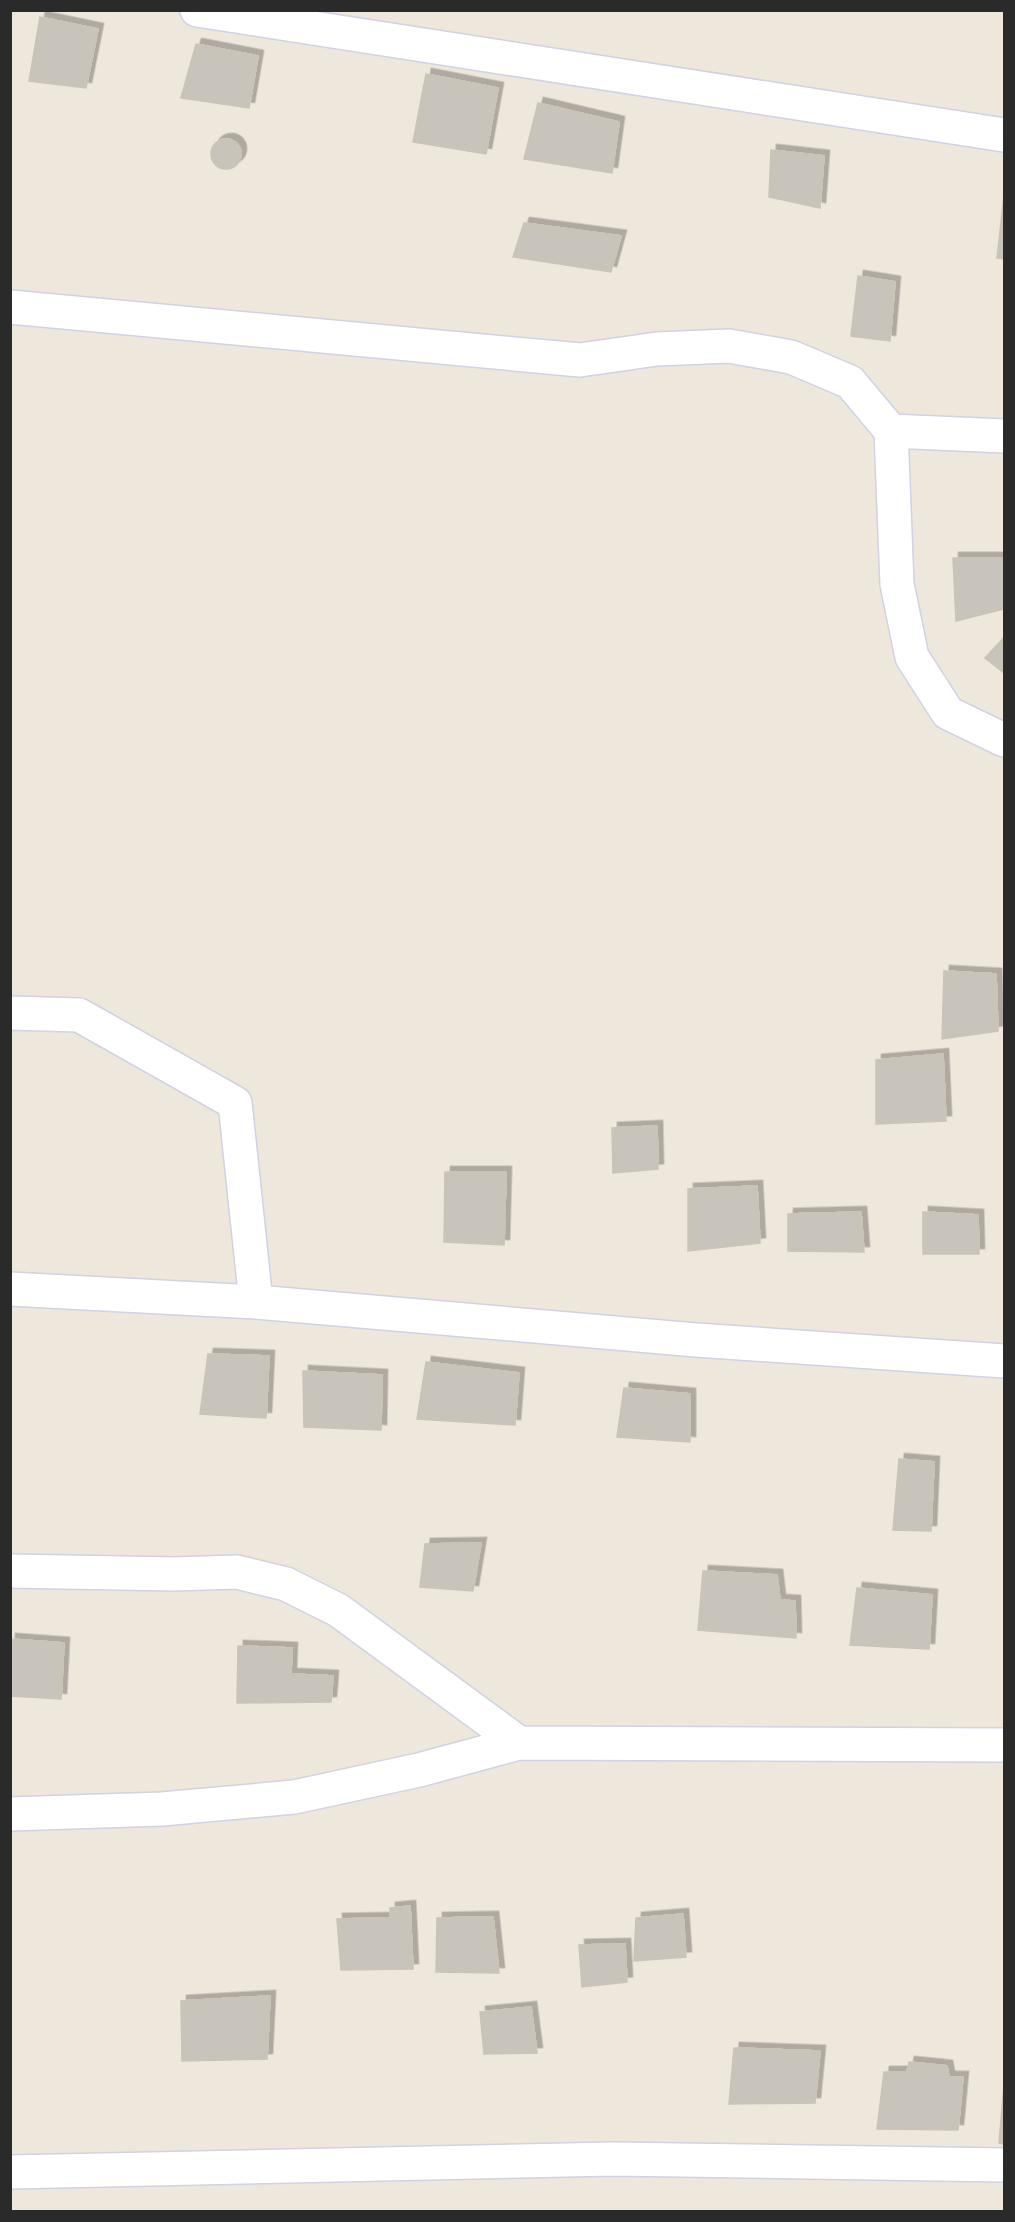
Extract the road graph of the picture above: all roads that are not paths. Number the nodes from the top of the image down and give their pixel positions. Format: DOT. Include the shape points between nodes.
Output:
graph roads {
  1 [pos="197,10"];
  2 [pos="1005,135"];
  3 [pos="10,307"];
  4 [pos="891,431"];
  5 [pos="1005,436"];
  6 [pos="1005,740"];
  7 [pos="10,1013"];
  8 [pos="10,1289"];
  9 [pos="256,1302"];
  10 [pos="1005,1361"];
  11 [pos="10,1571"];
  12 [pos="519,1743"];
  13 [pos="1005,1745"];
  14 [pos="10,1814"];
  15 [pos="1005,2165"];
  16 [pos="10,2172"];
  1 -- 2 [label="street"];
  3 -- 4 [label="street" via="580,360 657,349 729,346 791,357 850,382"];
  4 -- 5 [label="street"];
  4 -- 6 [label="street" via="897,584 912,657 948,712"];
  7 -- 9 [label="street" via="79,1015 235,1103"];
  8 -- 9 [label="street"];
  9 -- 10 [label="street" via="684,1339"];
  11 -- 12 [label="street" via="237,1572 286,1584 338,1610"];
  12 -- 13 [label="street"];
  12 -- 14 [label="street" via="294,1797 162,1809"];
  15 -- 16 [label="street" via="613,2159"];
}
